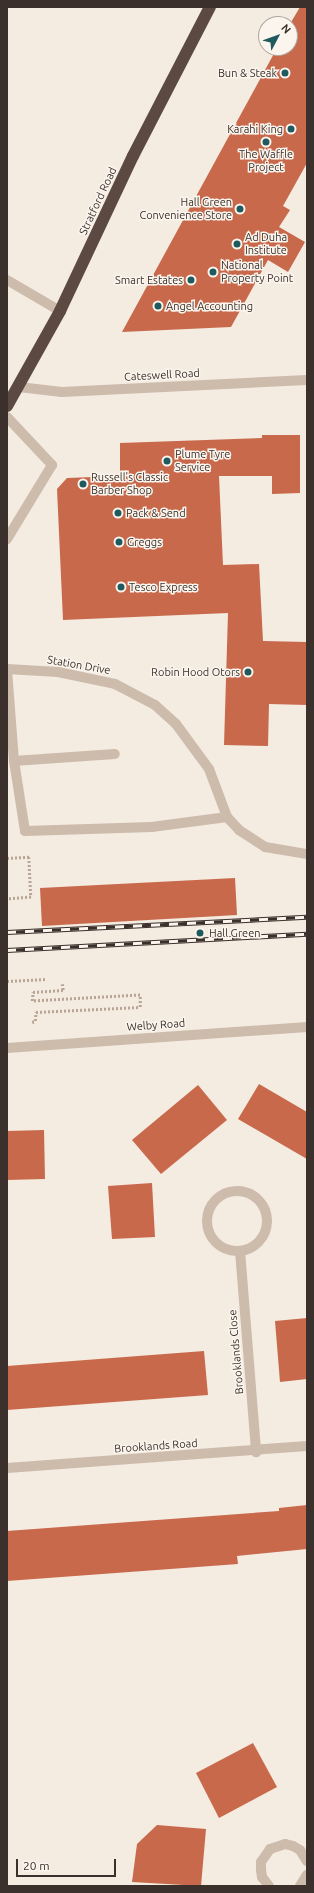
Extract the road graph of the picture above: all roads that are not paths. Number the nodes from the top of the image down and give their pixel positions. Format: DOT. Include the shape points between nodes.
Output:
graph roads {
  1 [pos="210,7"];
  2 [pos="7,280"];
  3 [pos="60,311"];
  4 [pos="307,380"];
  5 [pos="19,387"];
  6 [pos="7,406"];
  7 [pos="7,417"];
  8 [pos="7,539"];
  9 [pos="7,669"];
  10 [pos="115,754"];
  11 [pos="14,762"];
  12 [pos="227,817"];
  13 [pos="307,854"];
  14 [pos="307,1027"];
  15 [pos="7,1048"];
  16 [pos="240,1251"];
  17 [pos="307,1446"];
  18 [pos="256,1452"];
  19 [pos="7,1468"];
  20 [pos="307,1861"];
  21 [pos="307,1875"];
  22 [pos="269,1886"];
  23 [pos="300,1886"];
  1 -- 3 [label="highway, Stratford Road" via="133,156"];
  2 -- 3 [label="street"];
  3 -- 5 [label="highway, Stratford Road"];
  4 -- 5 [label="street, Cateswell Road" via="62,392"];
  5 -- 6 [label="highway, Stratford Road"];
  7 -- 8 [label="street" via="52,465"];
  9 -- 11 [label="street"];
  9 -- 12 [label="street, Station Drive" via="58,672 115,684 155,704 176,724 209,768"];
  10 -- 11 [label="street"];
  11 -- 12 [label="street" via="24,831 152,827"];
  12 -- 13 [label="street, Station Drive" via="239,830 265,847"];
  14 -- 15 [label="street, Welby Road"];
  16 -- 16 [label="street" via="258,1243 267,1226 266,1216 263,1206 253,1196 229,1192 220,1196 211,1208 207,1222 209,1231 221,1247"];
  16 -- 18 [label="street, Brooklands Close"];
  17 -- 18 [label="street, Brooklands Road"];
  18 -- 19 [label="street, Brooklands Road"];
  20 -- 22 [label="street" via="293,1846 285,1844 270,1849 261,1862 262,1877"];
  21 -- 23 [label="street"];
}
